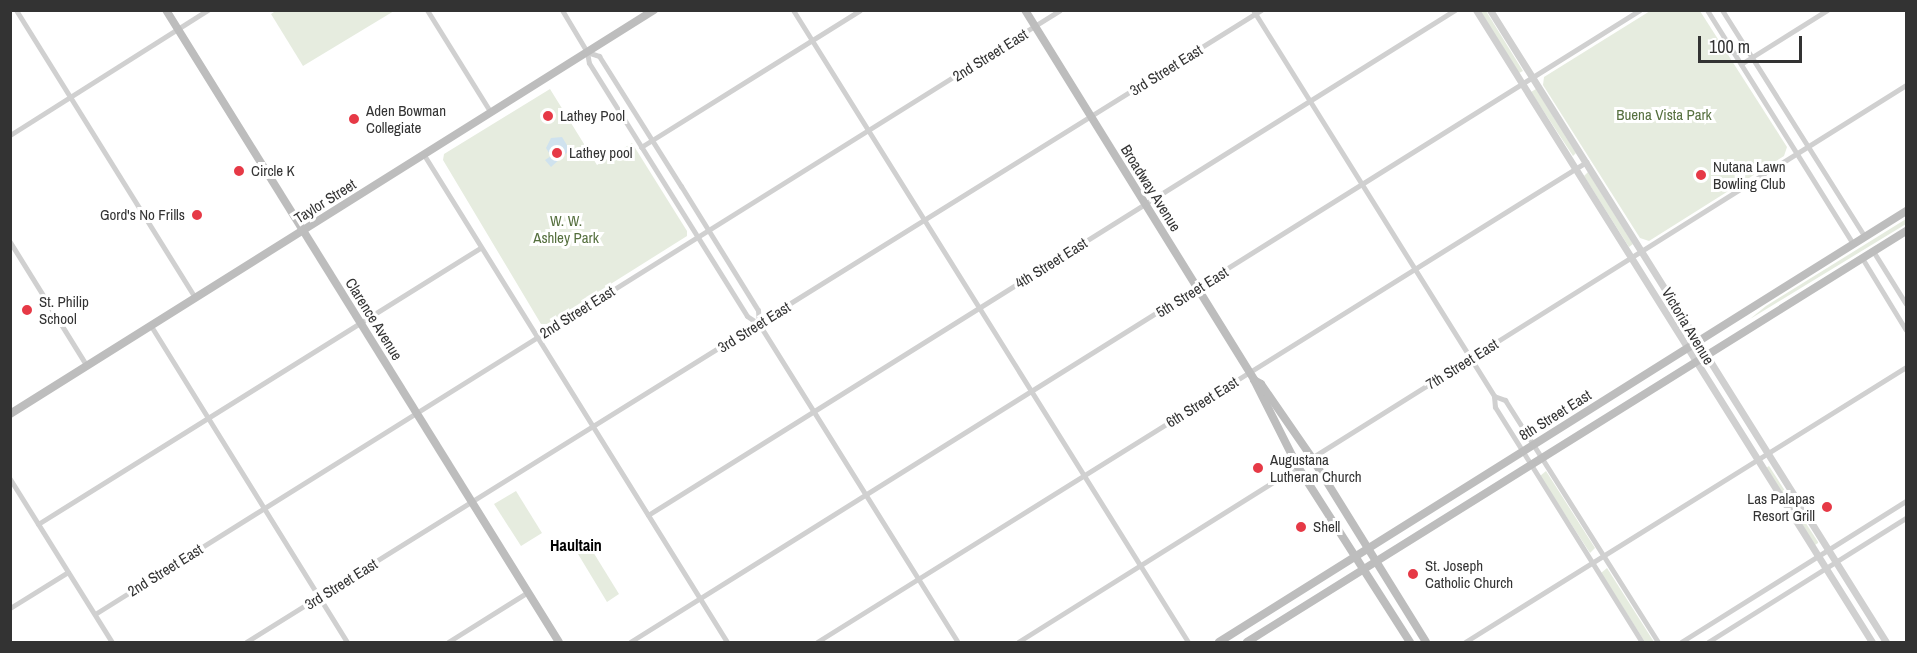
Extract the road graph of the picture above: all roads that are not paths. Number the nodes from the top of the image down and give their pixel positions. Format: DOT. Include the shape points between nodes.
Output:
graph roads {
  1 [pos="16,10"];
  2 [pos="165,10"];
  3 [pos="208,10"];
  4 [pos="427,10"];
  5 [pos="562,10"];
  6 [pos="654,10"];
  7 [pos="793,10"];
  8 [pos="860,10"];
  9 [pos="1024,10"];
  10 [pos="1060,10"];
  11 [pos="1455,10"];
  12 [pos="1476,10"];
  13 [pos="1490,10"];
  14 [pos="1640,10"];
  15 [pos="1707,10"];
  16 [pos="1722,10"];
  17 [pos="1827,10"];
  18 [pos="1256,12"];
  19 [pos="1035,27"];
  20 [pos="177,30"];
  21 [pos="812,41"];
  22 [pos="587,52"];
  23 [pos="1752,57"];
  24 [pos="1741,64"];
  25 [pos="1533,79"];
  26 [pos="1523,85"];
  27 [pos="1906,85"];
  28 [pos="70,97"];
  29 [pos="1310,101"];
  30 [pos="491,113"];
  31 [pos="1091,117"];
  32 [pos="868,131"];
  33 [pos="10,135"];
  34 [pos="652,140"];
  35 [pos="1807,146"];
  36 [pos="641,147"];
  37 [pos="1797,153"];
  38 [pos="423,155"];
  39 [pos="1586,162"];
  40 [pos="1576,169"];
  41 [pos="1362,186"];
  42 [pos="1144,204"];
  43 [pos="1906,212"];
  44 [pos="924,220"];
  45 [pos="708,230"];
  46 [pos="302,231"];
  47 [pos="1906,231"];
  48 [pos="697,237"];
  49 [pos="1865,237"];
  50 [pos="10,242"];
  51 [pos="1854,244"];
  52 [pos="480,248"];
  53 [pos="1642,251"];
  54 [pos="1873,251"];
  55 [pos="1632,258"];
  56 [pos="1862,258"];
  57 [pos="1415,269"];
  58 [pos="1197,288"];
  59 [pos="195,298"];
  60 [pos="1906,304"];
  61 [pos="979,308"];
  62 [pos="359,323"];
  63 [pos="759,324"];
  64 [pos="151,326"];
  65 [pos="1906,330"];
  66 [pos="537,338"];
  67 [pos="1699,341"];
  68 [pos="1688,348"];
  69 [pos="1706,356"];
  70 [pos="1471,359"];
  71 [pos="1697,362"];
  72 [pos="87,366"];
  73 [pos="1906,368"];
  74 [pos="1252,376"];
  75 [pos="1031,391"];
  76 [pos="1494,396"];
  77 [pos="813,411"];
  78 [pos="416,412"];
  79 [pos="10,414"];
  80 [pos="208,417"];
  81 [pos="593,428"];
  82 [pos="1533,445"];
  83 [pos="1523,452"];
  84 [pos="1767,454"];
  85 [pos="1312,458"];
  86 [pos="1542,459"];
  87 [pos="1758,459"];
  88 [pos="1531,466"];
  89 [pos="1298,467"];
  90 [pos="1084,476"];
  91 [pos="10,479"];
  92 [pos="865,495"];
  93 [pos="1906,501"];
  94 [pos="472,503"];
  95 [pos="265,507"];
  96 [pos="648,515"];
  97 [pos="1906,518"];
  98 [pos="38,524"];
  99 [pos="1368,548"];
  100 [pos="1828,552"];
  101 [pos="1355,556"];
  102 [pos="1604,556"];
  103 [pos="1819,557"];
  104 [pos="1835,562"];
  105 [pos="1376,563"];
  106 [pos="1592,563"];
  107 [pos="1140,567"];
  108 [pos="1826,568"];
  109 [pos="1364,570"];
  110 [pos="68,572"];
  111 [pos="918,579"];
  112 [pos="528,592"];
  113 [pos="320,597"];
  114 [pos="699,598"];
  115 [pos="10,608"];
  116 [pos="94,614"];
  117 [pos="112,642"];
  118 [pos="246,642"];
  119 [pos="347,642"];
  120 [pos="448,642"];
  121 [pos="559,642"];
  122 [pos="630,642"];
  123 [pos="727,642"];
  124 [pos="817,642"];
  125 [pos="958,642"];
  126 [pos="1018,642"];
  127 [pos="1188,642"];
  128 [pos="1219,642"];
  129 [pos="1247,642"];
  130 [pos="1410,642"];
  131 [pos="1426,642"];
  132 [pos="1465,642"];
  133 [pos="1642,642"];
  134 [pos="1658,642"];
  135 [pos="1681,642"];
  136 [pos="1708,642"];
  137 [pos="1872,642"];
  138 [pos="1886,642"];
  1 -- 28 [label="street"];
  2 -- 20 [label="main road, Clarence Avenue"];
  3 -- 20 [label="street"];
  4 -- 30 [label="street"];
  5 -- 22 [label="street"];
  6 -- 22 [label="main road, Taylor Street"];
  7 -- 21 [label="street"];
  8 -- 21 [label="street"];
  9 -- 19 [label="main road, Broadway Avenue"];
  10 -- 19 [label="street, 2nd Street East"];
  11 -- 29 [label="street, 4th Street East"];
  12 -- 26 [label="street, Victoria Avenue"];
  13 -- 25 [label="street, Victoria Avenue"];
  14 -- 25 [label="street, 5th Street East"];
  15 -- 24 [label="street"];
  16 -- 23 [label="street"];
  17 -- 23 [label="street"];
  18 -- 29 [label="street"];
  18 -- 31 [label="street, 3rd Street East"];
  19 -- 31 [label="main road, Broadway Avenue"];
  19 -- 32 [label="street, 2nd Street East"];
  20 -- 28 [label="street"];
  20 -- 46 [label="main road, Clarence Avenue"];
  21 -- 32 [label="street"];
  21 -- 34 [label="street"];
  22 -- 30 [label="main road, Taylor Street"];
  22 -- 34 [label="street" via="600,56"];
  22 -- 36 [label="street" via="589,63"];
  23 -- 24 [label="street"];
  23 -- 35 [label="street"];
  24 -- 37 [label="street"];
  25 -- 26 [label="street, 5th Street East"];
  25 -- 39 [label="street, Victoria Avenue"];
  26 -- 40 [label="street, Victoria Avenue"];
  26 -- 41 [label="street, 5th Street East"];
  27 -- 35 [label="street, 7th Street East"];
  28 -- 33 [label="street"];
  28 -- 59 [label="street"];
  29 -- 41 [label="street"];
  29 -- 42 [label="street, 4th Street East"];
  30 -- 38 [label="main road, Taylor Street"];
  31 -- 42 [label="main road, Broadway Avenue"];
  31 -- 44 [label="street, 3rd Street East"];
  32 -- 44 [label="street"];
  32 -- 45 [label="street, 2nd Street East"];
  34 -- 36 [label="street"];
  34 -- 45 [label="street"];
  35 -- 37 [label="street, 7th Street East"];
  35 -- 49 [label="street"];
  36 -- 48 [label="street"];
  37 -- 51 [label="street"];
  37 -- 53 [label="street, 7th Street East"];
  38 -- 46 [label="main road, Taylor Street"];
  38 -- 52 [label="street"];
  39 -- 40 [label="street, 6th Street East"];
  39 -- 53 [label="street, Victoria Avenue"];
  40 -- 55 [label="street, Victoria Avenue"];
  40 -- 57 [label="street, 6th Street East"];
  41 -- 57 [label="street"];
  41 -- 58 [label="street, 5th Street East"];
  42 -- 58 [label="main road, Broadway Avenue"];
  42 -- 61 [label="street, 4th Street East"];
  43 -- 49 [label="main road, 8th Street East"];
  44 -- 61 [label="street"];
  44 -- 63 [label="street, 3rd Street East"];
  45 -- 48 [label="street, 2nd Street East"];
  45 -- 63 [label="street" via="758,310"];
  46 -- 59 [label="main road, Taylor Street"];
  46 -- 62 [label="main road, Clarence Avenue"];
  47 -- 54 [label="main road, 8th Street East"];
  48 -- 63 [label="street" via="747,316"];
  48 -- 66 [label="street, 2nd Street East"];
  49 -- 51 [label="main road, 8th Street East"];
  50 -- 72 [label="street"];
  51 -- 67 [label="main road, 8th Street East"];
  52 -- 62 [label="street"];
  52 -- 66 [label="street"];
  53 -- 55 [label="street, 7th Street East"];
  53 -- 67 [label="street, Victoria Avenue"];
  54 -- 56 [label="main road, 8th Street East"];
  54 -- 60 [label="street"];
  55 -- 68 [label="street, Victoria Avenue"];
  55 -- 70 [label="street, 7th Street East"];
  56 -- 65 [label="street"];
  56 -- 69 [label="main road, 8th Street East"];
  57 -- 70 [label="street"];
  57 -- 74 [label="street, 6th Street East"];
  58 -- 74 [label="main road, Broadway Avenue"];
  58 -- 75 [label="street, 5th Street East"];
  59 -- 64 [label="main road, Taylor Street"];
  61 -- 75 [label="street"];
  61 -- 77 [label="street, 4th Street East"];
  62 -- 78 [label="main road, Clarence Avenue"];
  62 -- 80 [label="street"];
  63 -- 77 [label="street"];
  63 -- 81 [label="street, 3rd Street East"];
  64 -- 72 [label="main road, Taylor Street"];
  64 -- 80 [label="street"];
  66 -- 78 [label="street, 2nd Street East"];
  66 -- 81 [label="street"];
  67 -- 68 [label="main road, 8th Street East"];
  67 -- 69 [label="street, Victoria Avenue"];
  68 -- 71 [label="street, Victoria Avenue"];
  68 -- 82 [label="main road, 8th Street East"];
  69 -- 71 [label="main road, 8th Street East"];
  69 -- 84 [label="street, Victoria Avenue"];
  70 -- 76 [label="street"];
  70 -- 85 [label="street, 7th Street East"];
  71 -- 86 [label="main road, 8th Street East"];
  71 -- 87 [label="street, Victoria Avenue"];
  72 -- 79 [label="main road, Taylor Street"];
  73 -- 84 [label="street"];
  74 -- 85 [label="main road, Broadway Avenue"];
  74 -- 89 [label="main road, Broadway Avenue"];
  74 -- 90 [label="street, 6th Street East"];
  75 -- 90 [label="street"];
  75 -- 92 [label="street, 5th Street East"];
  76 -- 82 [label="street" via="1505,400"];
  76 -- 83 [label="street" via="1495,407"];
  77 -- 92 [label="street"];
  77 -- 96 [label="street, 4th Street East"];
  78 -- 94 [label="main road, Clarence Avenue"];
  78 -- 95 [label="street, 2nd Street East"];
  80 -- 95 [label="street"];
  80 -- 98 [label="street"];
  81 -- 94 [label="street, 3rd Street East"];
  81 -- 96 [label="street"];
  82 -- 83 [label="main road, 8th Street East"];
  82 -- 86 [label="street"];
  83 -- 88 [label="street"];
  83 -- 99 [label="main road, 8th Street East"];
  84 -- 87 [label="street"];
  84 -- 100 [label="street, Victoria Avenue"];
  85 -- 89 [label="street, 7th Street East"];
  85 -- 99 [label="main road, Broadway Avenue"];
  86 -- 88 [label="main road, 8th Street East"];
  86 -- 102 [label="street"];
  87 -- 102 [label="street"];
  87 -- 103 [label="street, Victoria Avenue"];
  88 -- 105 [label="main road, 8th Street East"];
  88 -- 106 [label="street"];
  89 -- 101 [label="main road, Broadway Avenue"];
  89 -- 107 [label="street, 7th Street East"];
  90 -- 107 [label="street"];
  90 -- 111 [label="street, 6th Street East"];
  91 -- 98 [label="street"];
  92 -- 111 [label="street"];
  92 -- 114 [label="street, 5th Street East"];
  93 -- 100 [label="street"];
  94 -- 112 [label="main road, Clarence Avenue"];
  94 -- 113 [label="street, 3rd Street East"];
  95 -- 113 [label="street"];
  95 -- 116 [label="street, 2nd Street East"];
  96 -- 114 [label="street"];
  97 -- 104 [label="street"];
  98 -- 110 [label="street"];
  99 -- 101 [label="main road, 8th Street East"];
  99 -- 105 [label="main road, Broadway Avenue"];
  100 -- 103 [label="street"];
  100 -- 104 [label="street, Victoria Avenue"];
  101 -- 109 [label="main road, Broadway Avenue"];
  101 -- 128 [label="main road, 8th Street East"];
  102 -- 106 [label="street"];
  102 -- 134 [label="street"];
  103 -- 108 [label="street, Victoria Avenue"];
  103 -- 135 [label="street"];
  104 -- 108 [label="street"];
  104 -- 138 [label="street, Victoria Avenue"];
  105 -- 109 [label="main road, 8th Street East"];
  105 -- 131 [label="main road, Broadway Avenue"];
  106 -- 132 [label="street"];
  106 -- 133 [label="street"];
  107 -- 126 [label="street, 7th Street East"];
  107 -- 127 [label="street"];
  108 -- 136 [label="street"];
  108 -- 137 [label="street, Victoria Avenue"];
  109 -- 129 [label="main road, 8th Street East"];
  109 -- 130 [label="main road, Broadway Avenue"];
  110 -- 115 [label="street"];
  110 -- 116 [label="street"];
  111 -- 124 [label="street, 6th Street East"];
  111 -- 125 [label="street"];
  112 -- 120 [label="street"];
  112 -- 121 [label="main road, Clarence Avenue"];
  113 -- 118 [label="street, 3rd Street East"];
  113 -- 119 [label="street"];
  114 -- 122 [label="street, 5th Street East"];
  114 -- 123 [label="street"];
  116 -- 117 [label="street"];
}
